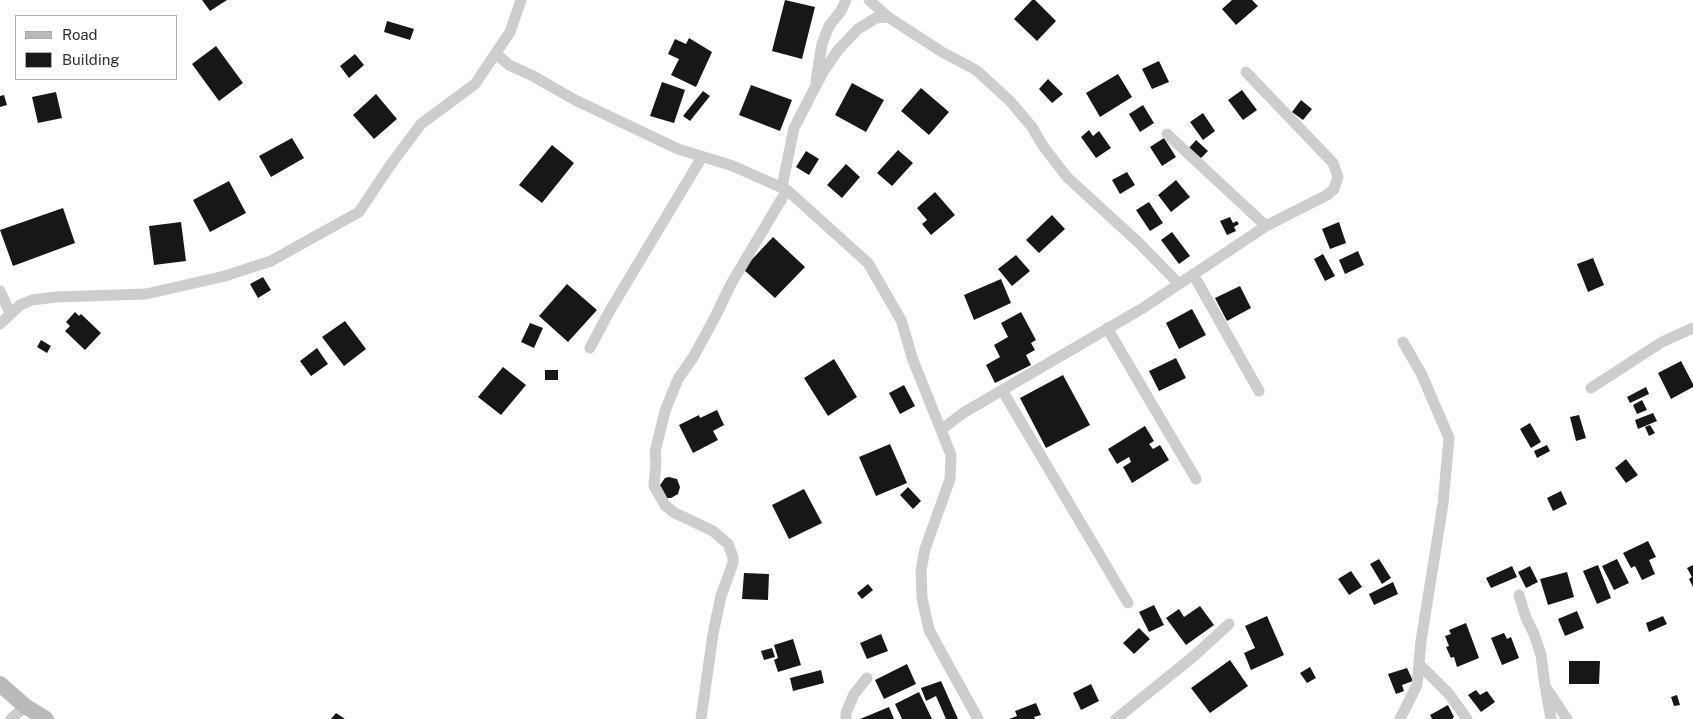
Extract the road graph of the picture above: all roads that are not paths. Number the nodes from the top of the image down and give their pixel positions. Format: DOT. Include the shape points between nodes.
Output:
graph roads {
  1 [pos="521,0"];
  2 [pos="846,0"];
  3 [pos="869,0"];
  4 [pos="888,17"];
  5 [pos="496,54"];
  6 [pos="1246,72"];
  7 [pos="815,88"];
  8 [pos="1167,134"];
  9 [pos="702,157"];
  10 [pos="784,189"];
  11 [pos="1266,226"];
  12 [pos="1193,274"];
  13 [pos="1178,284"];
  14 [pos="0,292"];
  15 [pos="10,313"];
  16 [pos="0,324"];
  17 [pos="1107,328"];
  18 [pos="1693,328"];
  19 [pos="1403,342"];
  20 [pos="590,348"];
  21 [pos="1591,388"];
  22 [pos="1002,390"];
  23 [pos="1259,391"];
  24 [pos="941,430"];
  25 [pos="1196,479"];
  26 [pos="1519,595"];
  27 [pos="1128,602"];
  28 [pos="1229,624"];
  29 [pos="1419,664"];
  30 [pos="867,678"];
  31 [pos="0,684"];
  32 [pos="1545,686"];
  33 [pos="25,706"];
  34 [pos="11,719"];
  35 [pos="46,719"];
  36 [pos="702,719"];
  37 [pos="846,719"];
  38 [pos="978,719"];
  39 [pos="1116,719"];
  40 [pos="1400,719"];
  41 [pos="1467,719"];
  42 [pos="1551,719"];
  43 [pos="1567,719"];
  1 -- 5 [label="street" via="510,32"];
  2 -- 7 [label="street" via="822,44"];
  3 -- 4 [label="street"];
  4 -- 7 [label="street" via="876,18 858,29 838,50"];
  4 -- 13 [label="street" via="976,70 1010,101 1067,177"];
  5 -- 9 [label="street" via="509,65 575,100 678,149"];
  5 -- 15 [label="street" via="475,84 421,124 359,212 270,261 225,276 146,294 32,300"];
  6 -- 11 [label="street" via="1333,163 1338,177 1334,189 1327,195"];
  7 -- 10 [label="street" via="794,128"];
  8 -- 11 [label="street"];
  9 -- 10 [label="street" via="733,166"];
  9 -- 20 [label="street"];
  10 -- 24 [label="street" via="868,263 901,320"];
  10 -- 36 [label="street" via="694,356 678,379 665,411 655,452 654,486 665,505 673,512 713,530 728,544 733,557 713,634"];
  11 -- 12 [label="street"];
  12 -- 13 [label="street"];
  12 -- 23 [label="street"];
  13 -- 17 [label="street"];
  14 -- 15 [label="street"];
  15 -- 16 [label="street"];
  17 -- 22 [label="street"];
  17 -- 25 [label="street"];
  18 -- 21 [label="street" via="1662,342"];
  19 -- 29 [label="street" via="1421,373 1449,438 1443,504"];
  22 -- 24 [label="street"];
  22 -- 27 [label="street"];
  24 -- 38 [label="street" via="951,455 950,479 925,549 921,571 922,598 929,630"];
  26 -- 32 [label="street" via="1541,655"];
  28 -- 39 [label="street"];
  29 -- 40 [label="street" via="1417,685"];
  29 -- 41 [label="street" via="1449,694"];
  30 -- 37 [label="street" via="854,694"];
  31 -- 33 [label="main road"];
  32 -- 42 [label="street"];
  32 -- 43 [label="street"];
  33 -- 34 [label="street"];
  33 -- 35 [label="main road"];
}
